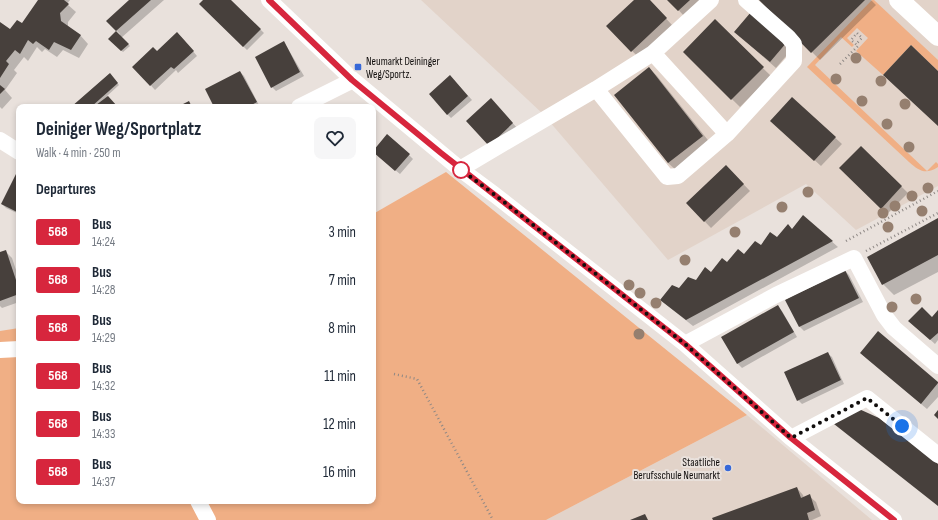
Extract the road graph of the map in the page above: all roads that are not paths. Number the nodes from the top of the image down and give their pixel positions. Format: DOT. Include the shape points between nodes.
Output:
graph roads {
  1 [pos="269,0"];
  2 [pos="711,0"];
  3 [pos="746,0"];
  4 [pos="899,0"];
  5 [pos="938,36"];
  6 [pos="653,53"];
  7 [pos="352,80"];
  8 [pos="596,89"];
  9 [pos="305,104"];
  10 [pos="727,134"];
  11 [pos="2,145"];
  12 [pos="16,151"];
  13 [pos="460,169"];
  14 [pos="685,344"];
  15 [pos="16,349"];
  16 [pos="0,350"];
  17 [pos="938,366"];
  18 [pos="791,438"];
  19 [pos="938,455"];
  20 [pos="200,504"];
  21 [pos="208,520"];
  22 [pos="894,520"];
  1 -- 7 [label="street"];
  2 -- 6 [label="street"];
  3 -- 10 [label="street" via="794,44 794,61"];
  4 -- 5 [label="main road"];
  6 -- 8 [label="street"];
  6 -- 10 [label="street"];
  7 -- 9 [label="street"];
  7 -- 13 [label="street"];
  8 -- 10 [label="street" via="667,177 678,176"];
  8 -- 13 [label="street"];
  11 -- 12 [label="street"];
  13 -- 14 [label="street"];
  14 -- 17 [label="street" via="776,295 854,258 884,315 894,328"];
  14 -- 18 [label="street"];
  15 -- 16 [label="street"];
  18 -- 19 [label="street" via="867,398"];
  18 -- 22 [label="street"];
  20 -- 21 [label="street"];
}
